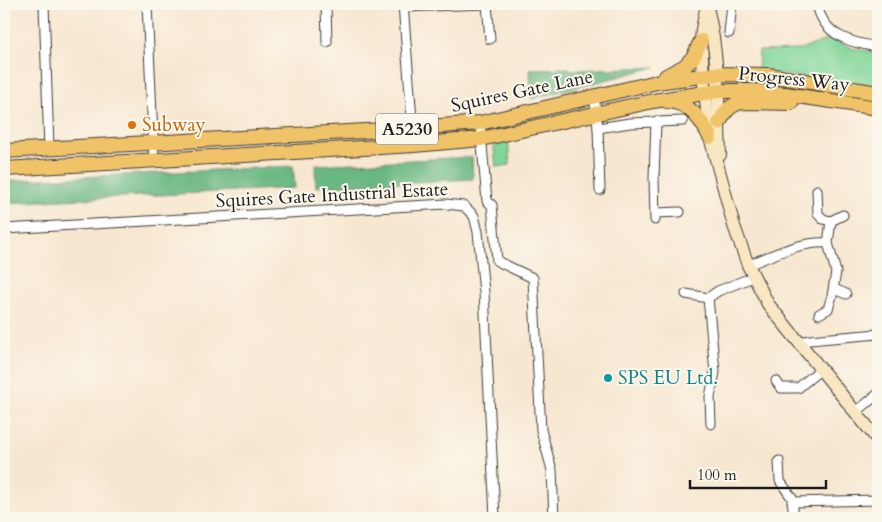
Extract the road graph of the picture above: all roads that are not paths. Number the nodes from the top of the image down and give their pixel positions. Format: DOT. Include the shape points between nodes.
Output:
graph roads {
  1 [pos="44,4"];
  2 [pos="147,4"];
  3 [pos="326,4"];
  4 [pos="487,4"];
  5 [pos="732,4"];
  6 [pos="817,4"];
  7 [pos="403,5"];
  8 [pos="707,5"];
  9 [pos="729,33"];
  10 [pos="490,39"];
  11 [pos="701,41"];
  12 [pos="327,42"];
  13 [pos="878,46"];
  14 [pos="709,74"];
  15 [pos="657,82"];
  16 [pos="711,92"];
  17 [pos="878,93"];
  18 [pos="594,95"];
  19 [pos="818,99"];
  20 [pos="653,101"];
  21 [pos="878,108"];
  22 [pos="596,113"];
  23 [pos="656,121"];
  24 [pos="683,121"];
  25 [pos="719,122"];
  26 [pos="480,123"];
  27 [pos="598,128"];
  28 [pos="412,129"];
  29 [pos="710,137"];
  30 [pos="481,139"];
  31 [pos="153,143"];
  32 [pos="414,145"];
  33 [pos="48,148"];
  34 [pos="4,151"];
  35 [pos="154,159"];
  36 [pos="4,169"];
  37 [pos="720,177"];
  38 [pos="600,190"];
  39 [pos="817,190"];
  40 [pos="680,212"];
  41 [pos="842,215"];
  42 [pos="831,221"];
  43 [pos="4,229"];
  44 [pos="828,244"];
  45 [pos="748,265"];
  46 [pos="754,277"];
  47 [pos="834,289"];
  48 [pos="686,294"];
  49 [pos="846,294"];
  50 [pos="708,298"];
  51 [pos="819,314"];
  52 [pos="878,334"];
  53 [pos="799,343"];
  54 [pos="821,369"];
  55 [pos="715,372"];
  56 [pos="725,376"];
  57 [pos="878,394"];
  58 [pos="776,398"];
  59 [pos="856,412"];
  60 [pos="711,424"];
  61 [pos="878,440"];
  62 [pos="780,461"];
  63 [pos="878,500"];
  64 [pos="792,502"];
  65 [pos="495,518"];
  66 [pos="554,518"];
  67 [pos="794,518"];
  1 -- 33 [label="street"];
  2 -- 31 [label="street"];
  3 -- 12 [label="street"];
  4 -- 7 [label="street"];
  4 -- 10 [label="street"];
  5 -- 9 [label="street"];
  6 -- 13 [label="street" via="827,26 842,38"];
  7 -- 28 [label="street"];
  8 -- 11 [label="main road"];
  8 -- 14 [label="main road" via="712,29"];
  11 -- 14 [label="main road"];
  11 -- 15 [label="main road" via="685,66"];
  14 -- 15 [label="main road, Squires Gate Lane / A5230"];
  14 -- 16 [label="main road"];
  14 -- 17 [label="main road, Progress Way / A5230" via="768,75"];
  15 -- 18 [label="main road, Squires Gate Lane / A5230"];
  16 -- 19 [label="main road, Progress Way / A5230" via="753,90"];
  16 -- 20 [label="main road, Squires Gate Lane / A5230"];
  16 -- 25 [label="main road"];
  16 -- 29 [label="main road"];
  18 -- 22 [label="street"];
  18 -- 26 [label="main road, Squires Gate Lane / A5230"];
  19 -- 21 [label="main road, Progress Way / A5230"];
  19 -- 25 [label="main road" via="799,103 735,103"];
  20 -- 22 [label="main road, Squires Gate Lane / A5230"];
  20 -- 29 [label="main road" via="670,101 686,107 700,119"];
  22 -- 27 [label="street"];
  22 -- 30 [label="main road, Squires Gate Lane / A5230"];
  23 -- 24 [label="street"];
  23 -- 27 [label="street"];
  23 -- 40 [label="street" via="655,217"];
  25 -- 37 [label="main road"];
  26 -- 28 [label="main road, Squires Gate Lane / A5230"];
  26 -- 30 [label="street"];
  27 -- 38 [label="street"];
  28 -- 31 [label="main road, Squires Gate Lane / A5230"];
  28 -- 32 [label="street"];
  29 -- 37 [label="main road"];
  30 -- 32 [label="main road, Squires Gate Lane / A5230"];
  30 -- 66 [label="street" via="486,201 492,205 497,261 533,278 541,430 552,470"];
  31 -- 33 [label="main road, Squires Gate Lane / A5230"];
  31 -- 35 [label="street"];
  32 -- 35 [label="main road, Squires Gate Lane / A5230"];
  33 -- 34 [label="main road, Squires Gate Lane / A5230"];
  35 -- 36 [label="main road, Squires Gate Lane / A5230"];
  37 -- 45 [label="main road"];
  39 -- 42 [label="street" via="818,214"];
  41 -- 42 [label="street"];
  42 -- 44 [label="street"];
  43 -- 65 [label="street, Squires Gate Industrial Estate" via="446,204 464,206 474,216 478,232 484,292"];
  44 -- 45 [label="street" via="792,248"];
  44 -- 47 [label="street" via="835,263"];
  45 -- 46 [label="main road"];
  46 -- 50 [label="street"];
  46 -- 53 [label="main road" via="768,304"];
  47 -- 49 [label="street"];
  47 -- 51 [label="street" via="828,308"];
  48 -- 50 [label="street"];
  50 -- 55 [label="street"];
  52 -- 53 [label="street"];
  53 -- 54 [label="main road"];
  54 -- 58 [label="street" via="798,388 779,384"];
  54 -- 59 [label="main road"];
  55 -- 56 [label="street"];
  55 -- 60 [label="street" via="710,397"];
  57 -- 59 [label="street"];
  59 -- 61 [label="main road"];
  62 -- 64 [label="street" via="780,481"];
  63 -- 64 [label="street"];
  64 -- 67 [label="street"];
}
